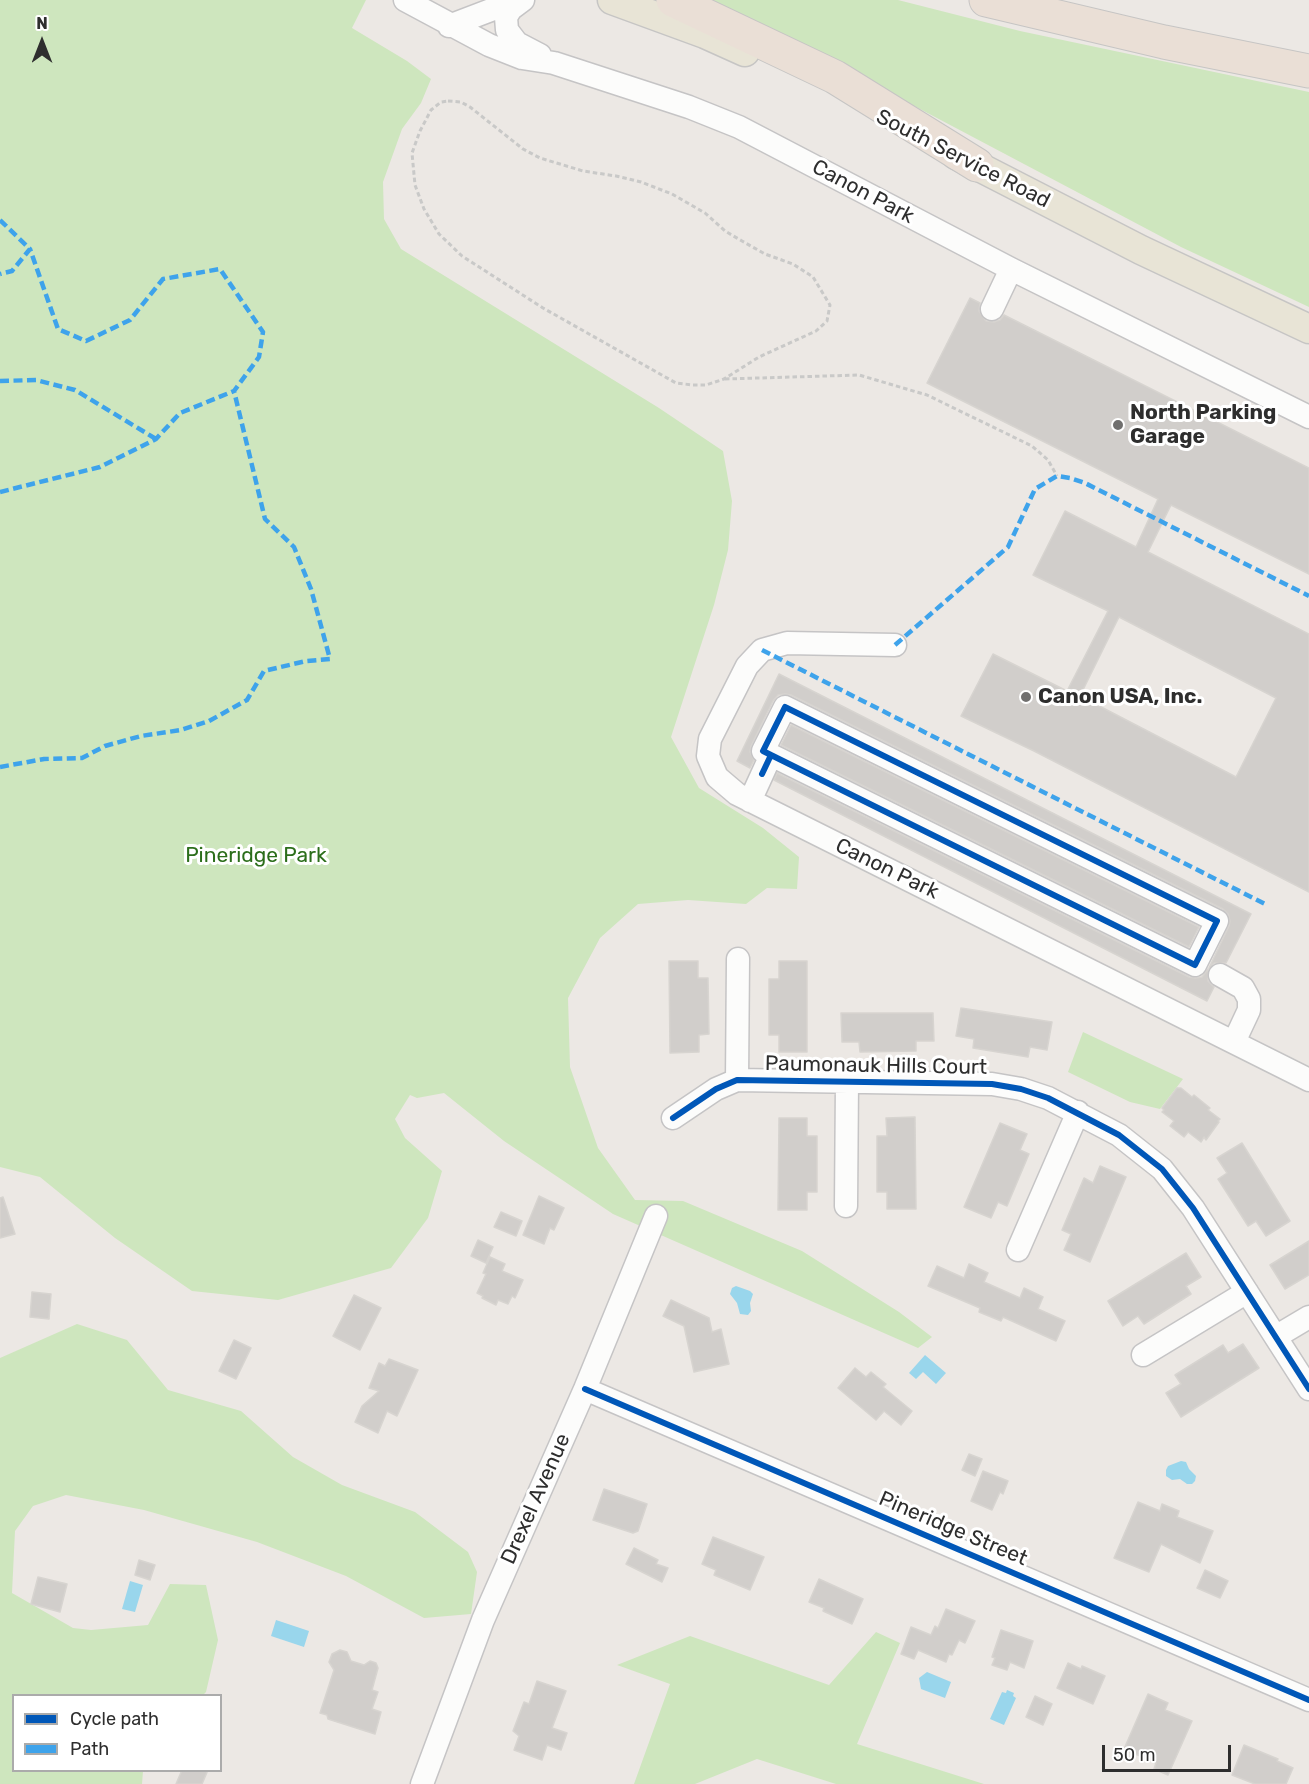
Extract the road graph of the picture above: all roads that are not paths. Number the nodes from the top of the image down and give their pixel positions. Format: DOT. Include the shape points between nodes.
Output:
graph roads {
  1 [pos="405,0"];
  2 [pos="517,0"];
  3 [pos="523,0"];
  4 [pos="612,0"];
  5 [pos="673,0"];
  6 [pos="986,0"];
  7 [pos="449,26"];
  8 [pos="554,63"];
  9 [pos="1309,70"];
  10 [pos="977,165"];
  11 [pos="1011,269"];
  12 [pos="992,309"];
  13 [pos="1309,329"];
  14 [pos="1309,417"];
  15 [pos="894,645"];
  16 [pos="766,764"];
  17 [pos="750,801"];
  18 [pos="738,959"];
  19 [pos="1220,975"];
  20 [pos="1233,1042"];
  21 [pos="737,1080"];
  22 [pos="1309,1080"];
  23 [pos="847,1082"];
  24 [pos="1078,1112"];
  25 [pos="673,1118"];
  26 [pos="846,1206"];
  27 [pos="656,1216"];
  28 [pos="1018,1250"];
  29 [pos="1247,1292"];
  30 [pos="1309,1317"];
  31 [pos="1276,1336"];
  32 [pos="1143,1355"];
  33 [pos="585,1389"];
  34 [pos="1309,1389"];
  35 [pos="1309,1700"];
  36 [pos="422,1784"];
  1 -- 7 [label="street, Canon Park"];
  2 -- 7 [label="street"];
  3 -- 8 [label="street" via="506,17 507,30 518,43"];
  4 -- 10 [label="main road, South Service Road" via="705,34"];
  5 -- 10 [label="highway" via="835,77"];
  6 -- 9 [label="highway" via="1164,42"];
  7 -- 8 [label="street, Canon Park" via="522,58"];
  8 -- 11 [label="street, Canon Park" via="739,127"];
  10 -- 13 [label="main road, South Service Road" via="1142,250"];
  11 -- 12 [label="street"];
  11 -- 14 [label="street, Canon Park"];
  15 -- 17 [label="street, Canon Park" via="787,642 762,650 747,666 710,739 708,756 717,777"];
  16 -- 16 [label="street" via="1195,965 1217,921 785,707 763,751"];
  16 -- 17 [label="street"];
  17 -- 20 [label="street, Canon Park"];
  18 -- 21 [label="street"];
  19 -- 20 [label="street" via="1243,988 1249,999 1249,1010"];
  20 -- 22 [label="street, Canon Park"];
  21 -- 23 [label="street, Paumonauk Hills Court"];
  21 -- 25 [label="street, Paumonauk Hills Court"];
  23 -- 24 [label="street, Paumonauk Hills Court" via="992,1084 1021,1089"];
  23 -- 26 [label="street"];
  24 -- 28 [label="street"];
  24 -- 29 [label="street, Paumonauk Hills Court" via="1119,1135 1162,1169 1193,1208"];
  27 -- 33 [label="street, Drexel Avenue"];
  29 -- 31 [label="street, Paumonauk Hills Court"];
  29 -- 32 [label="street"];
  30 -- 31 [label="street"];
  31 -- 34 [label="street, Paumonauk Hills Court"];
  33 -- 35 [label="street, Pineridge Street"];
  33 -- 36 [label="street, Drexel Avenue" via="483,1620"];
}
